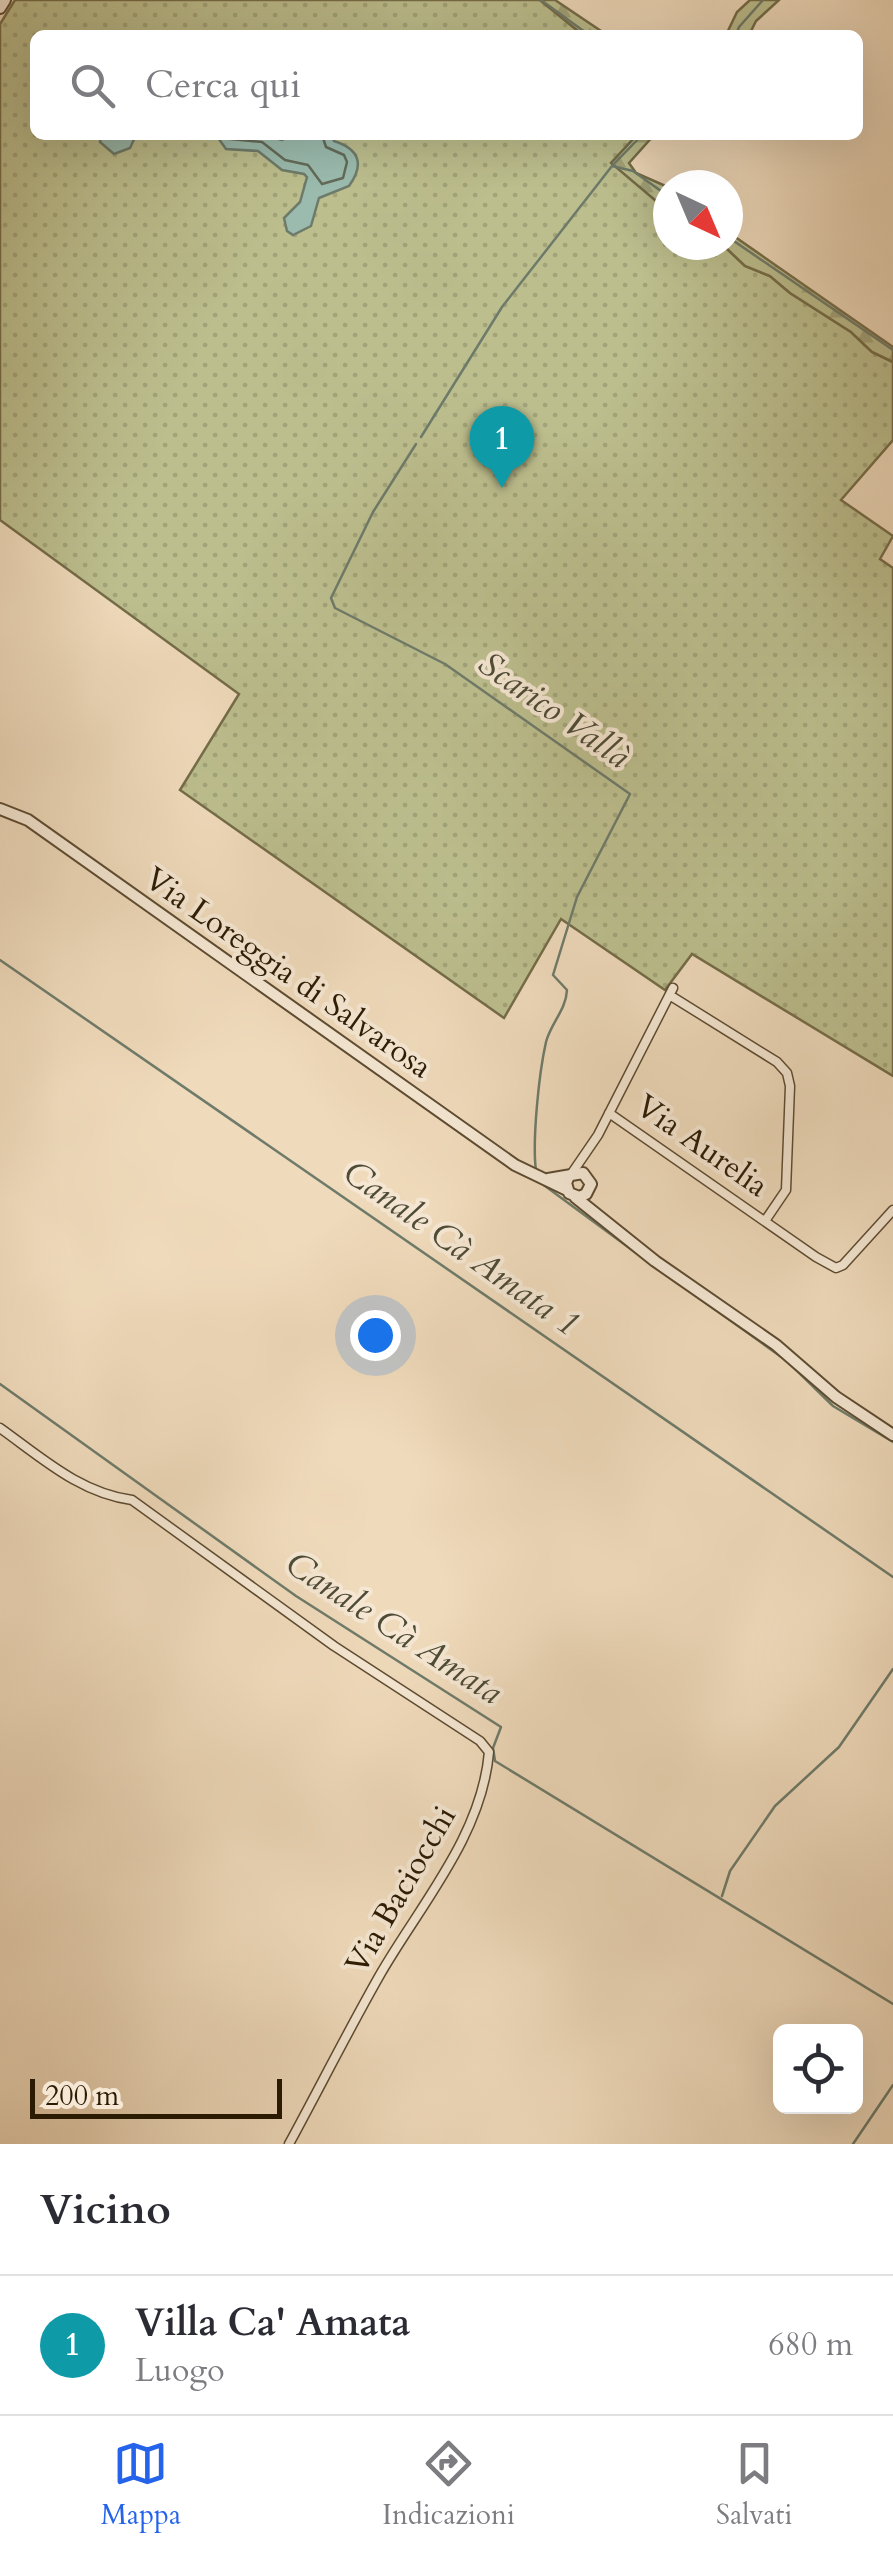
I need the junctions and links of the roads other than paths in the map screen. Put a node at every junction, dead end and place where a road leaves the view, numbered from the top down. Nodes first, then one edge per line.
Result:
1 (5, 0) edge
2 (0, 8) edge
3 (0, 808) edge
4 (610, 1113) junction
5 (591, 1148) junction
6 (571, 1175) junction
7 (541, 1177) junction
8 (590, 1183) junction
9 (571, 1194) junction
10 (893, 1210) edge
11 (604, 1218) junction
12 (765, 1221) junction
13 (0, 1428) edge
14 (893, 1435) edge
15 (289, 2144) edge

1 - 2 street
3 - 7 street, Via Loreggia di Salvarosa
4 - 5 street
4 - 12 street, Via Aurelia
4 - 12 street, Via Aurelia
5 - 6 street
5 - 8 street
6 - 7 street
6 - 8 street
6 - 9 street
7 - 9 street, Via Loreggia di Salvarosa
8 - 9 street
8 - 11 street, Via Loreggia di Salvarosa
9 - 11 street, Via Loreggia di Salvarosa
10 - 12 street, Via Aurelia
11 - 14 street, Via Loreggia di Salvarosa
13 - 15 street, Via Baciocchi

